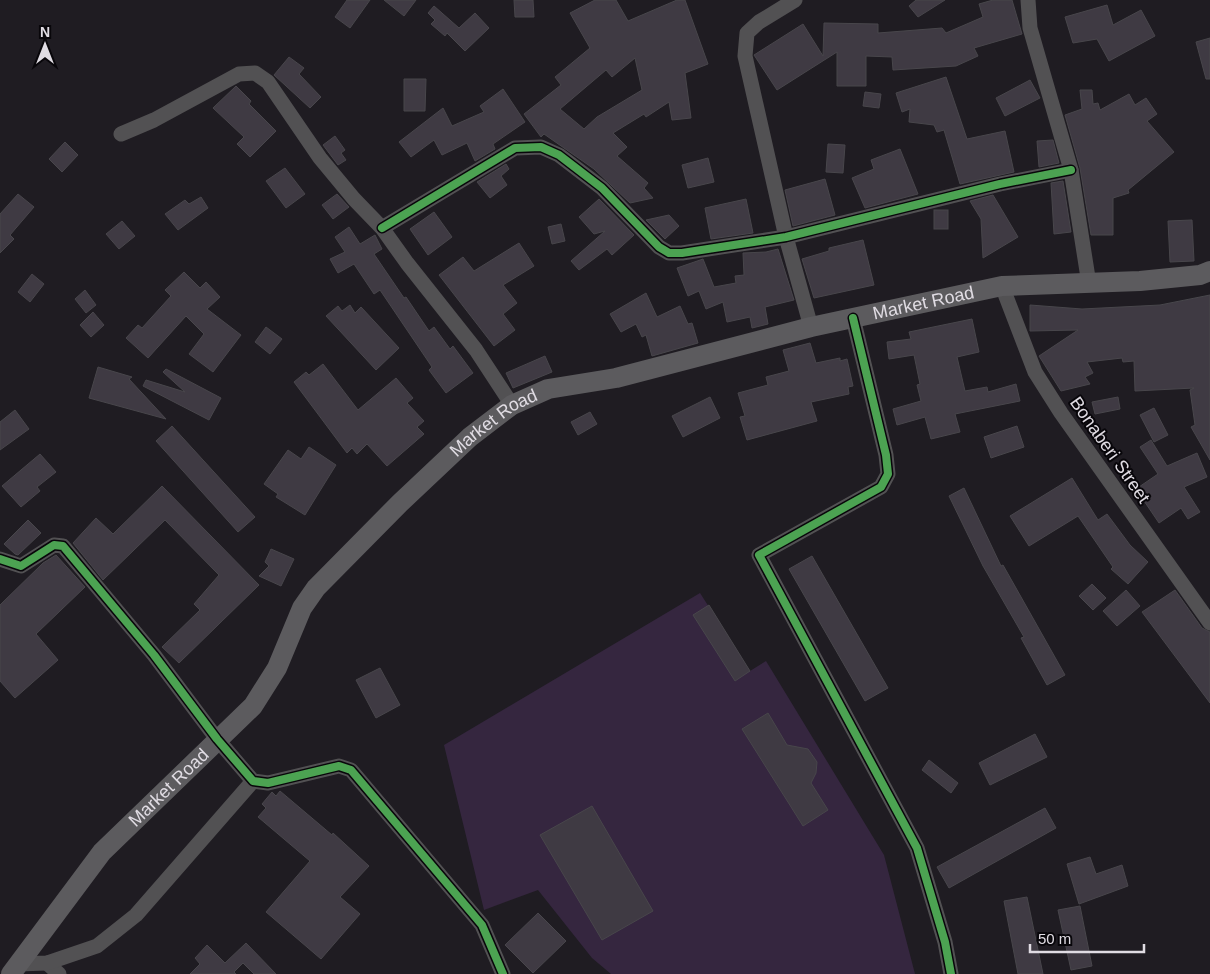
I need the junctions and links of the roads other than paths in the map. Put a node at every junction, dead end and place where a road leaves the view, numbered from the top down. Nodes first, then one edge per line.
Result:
1 (795, 0) edge
2 (1028, 0) edge
3 (121, 134) dead end
4 (1071, 170) junction
5 (382, 228) junction
6 (786, 238) junction
7 (1210, 271) edge
8 (1089, 284) junction
9 (1002, 286) junction
10 (853, 318) junction
11 (812, 327) junction
12 (512, 405) junction
13 (0, 559) edge
14 (1210, 623) edge
15 (217, 739) junction
16 (253, 781) junction
17 (47, 963) junction
18 (15, 969) edge
19 (59, 974) edge
20 (503, 974) edge
21 (951, 974) edge

1 - 6 street
2 - 4 street
3 - 5 street
4 - 6 street
4 - 8 street
5 - 6 street
5 - 12 street
6 - 11 street
7 - 8 main road, Market Road
8 - 9 main road, Market Road
9 - 10 main road, Market Road
9 - 14 street, Bonaberi Street
10 - 11 main road, Market Road
10 - 21 street
11 - 12 main road, Market Road
12 - 15 main road, Market Road
13 - 15 street
15 - 16 street
15 - 18 main road, Market Road
16 - 17 street
16 - 20 street
17 - 18 street
17 - 19 street

